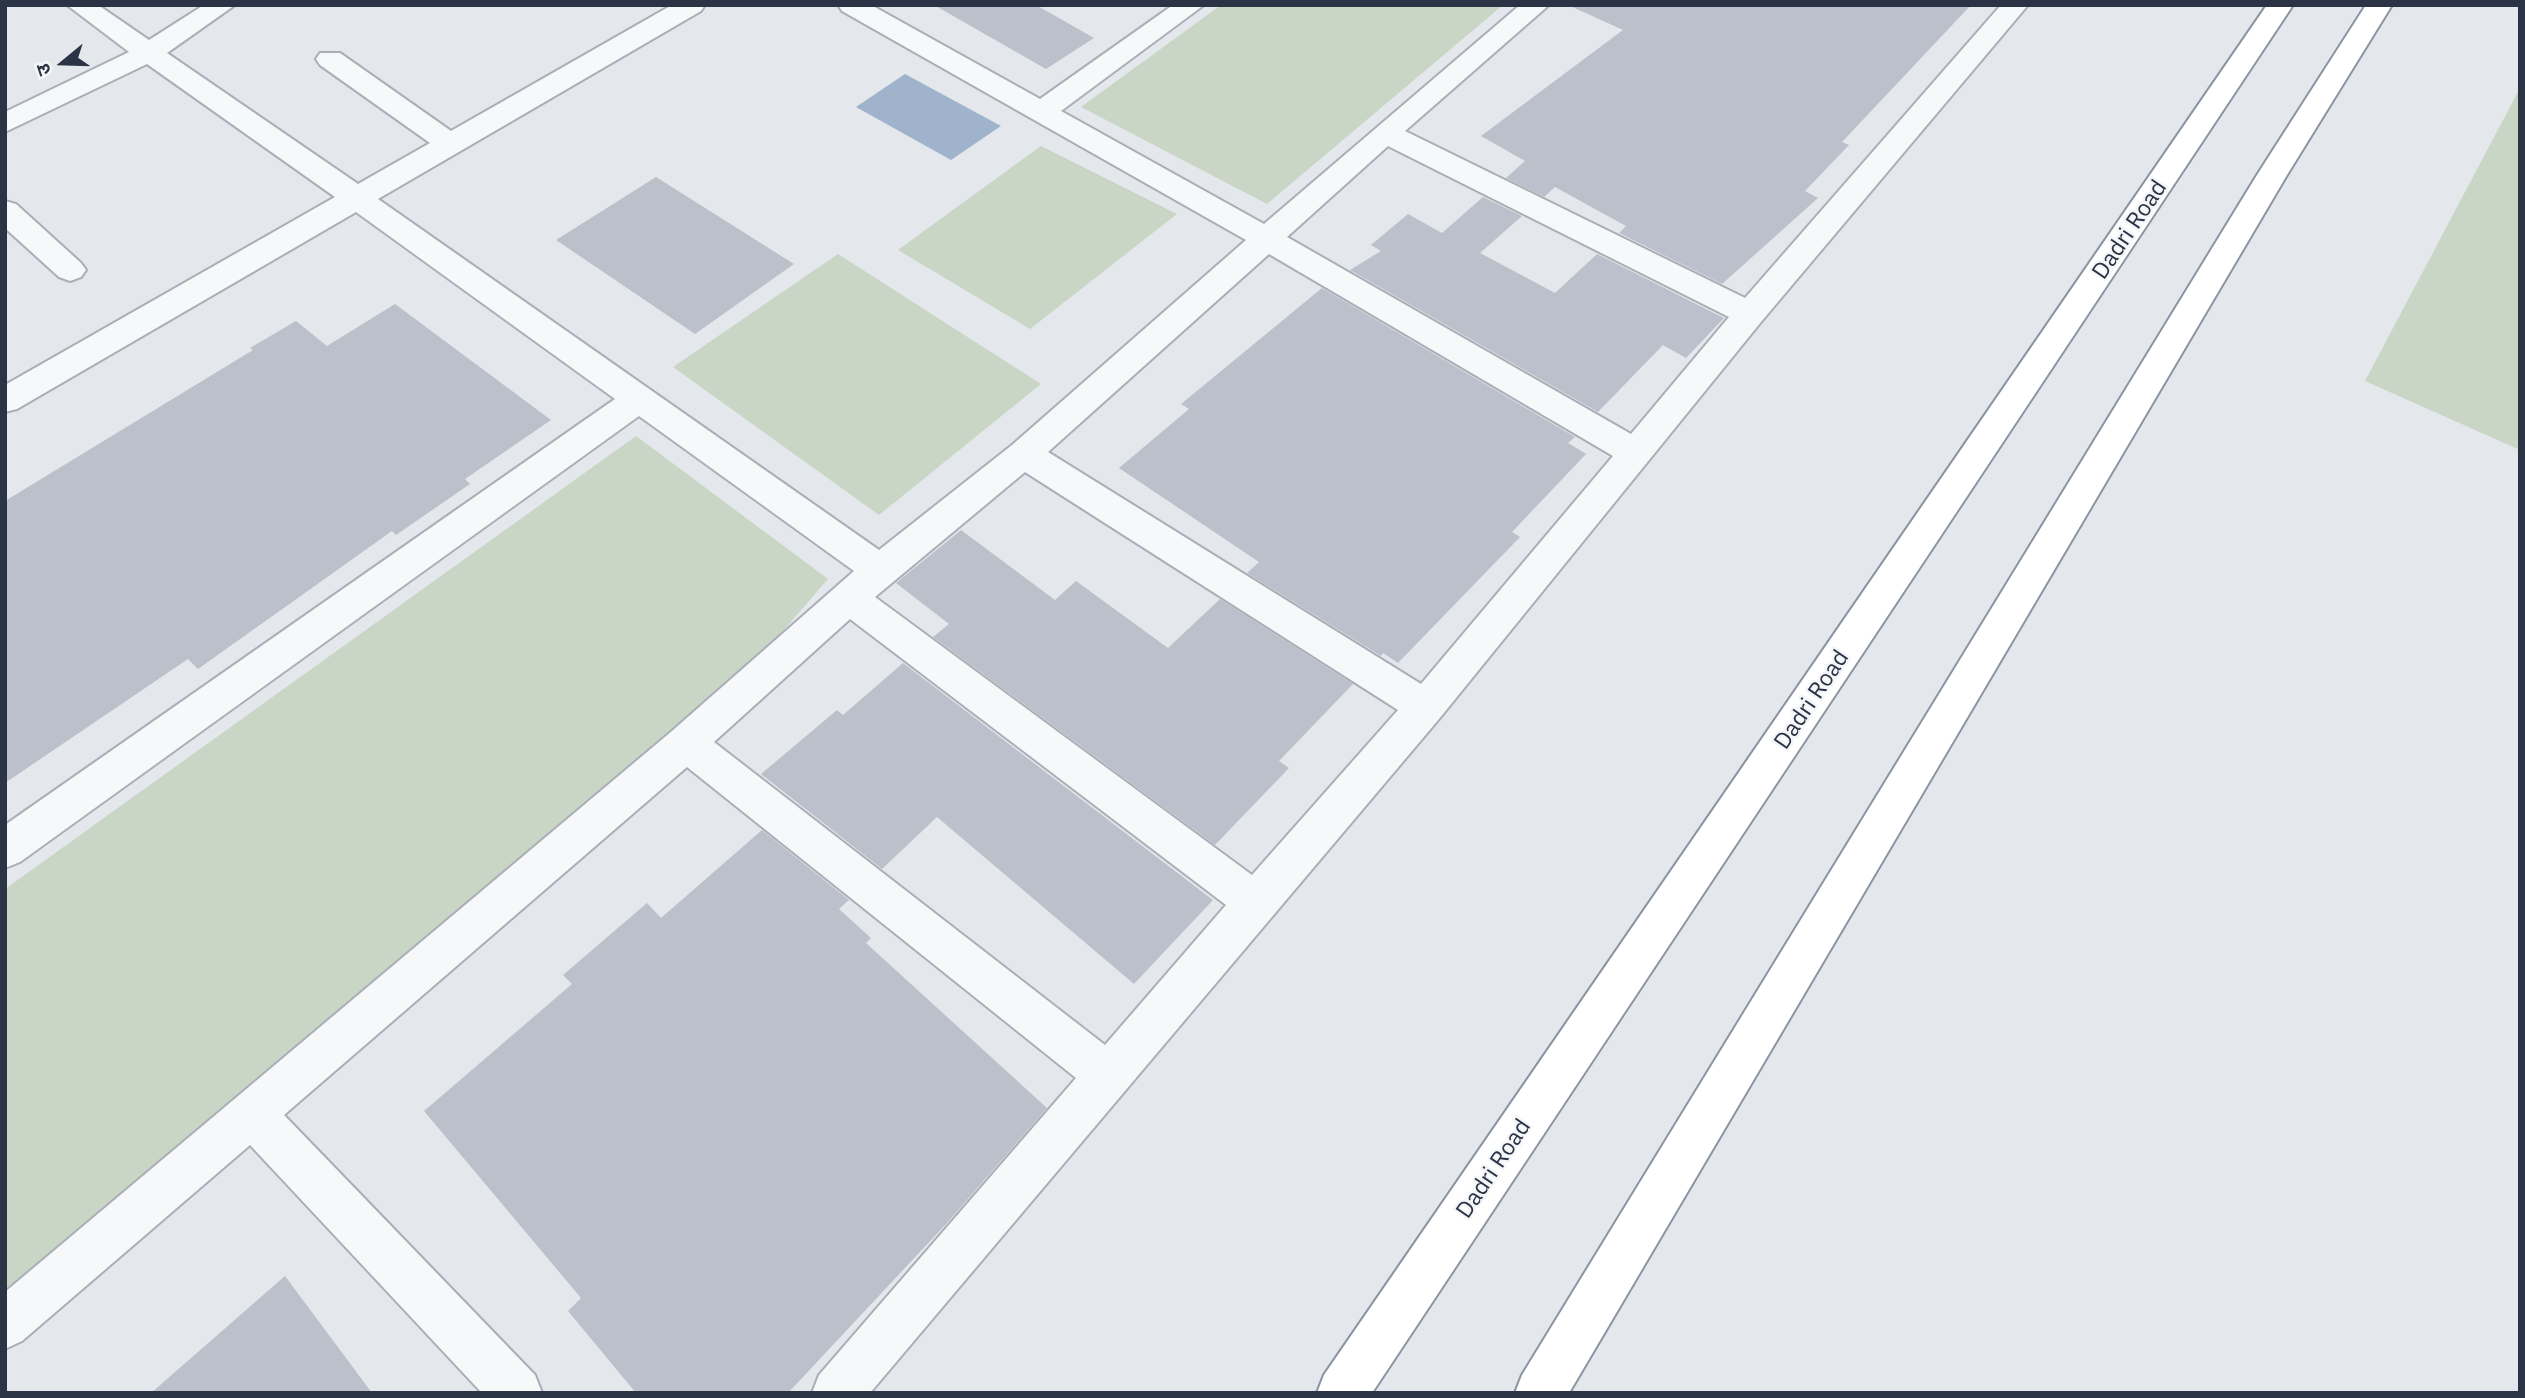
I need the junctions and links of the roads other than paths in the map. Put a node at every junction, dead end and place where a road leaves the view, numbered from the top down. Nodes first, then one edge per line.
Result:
1 (80, 5) edge
2 (222, 5) edge
3 (692, 5) edge
4 (851, 5) edge
5 (1191, 5) edge
6 (1536, 5) edge
7 (2015, 5) edge
8 (2280, 5) edge
9 (2379, 5) edge
10 (148, 52) junction
11 (330, 59) dead end
12 (1041, 112) junction
13 (5, 123) edge
14 (1385, 133) junction
15 (450, 144) junction
16 (357, 198) junction
17 (5, 211) edge
18 (1266, 239) junction
19 (69, 270) dead end
20 (1750, 313) junction
21 (639, 399) junction
22 (5, 400) edge
23 (1636, 453) junction
24 (1024, 454) junction
25 (880, 570) junction
26 (849, 598) junction
27 (1425, 708) junction
28 (686, 743) junction
29 (5, 849) edge
30 (1255, 902) junction
31 (1107, 1075) junction
32 (251, 1113) junction
33 (5, 1324) edge
34 (517, 1393) edge
35 (837, 1393) edge
36 (1342, 1393) edge
37 (1539, 1393) edge

1 - 10 street
2 - 10 street
3 - 15 street
4 - 12 street
5 - 12 street
6 - 14 street
7 - 20 street
8 - 36 highway, Dadri Road
9 - 37 highway
10 - 13 street
10 - 16 street
11 - 15 street
12 - 18 street
14 - 18 street
14 - 20 street
15 - 16 street
16 - 21 street
16 - 22 street
17 - 19 street
18 - 23 street
18 - 24 street
20 - 23 street
21 - 25 street
21 - 29 street
23 - 27 street
24 - 25 street
24 - 27 street
25 - 26 street
26 - 28 street
26 - 30 street
27 - 30 street
28 - 31 street
28 - 32 street
30 - 31 street
31 - 35 street
32 - 33 street
32 - 34 street

